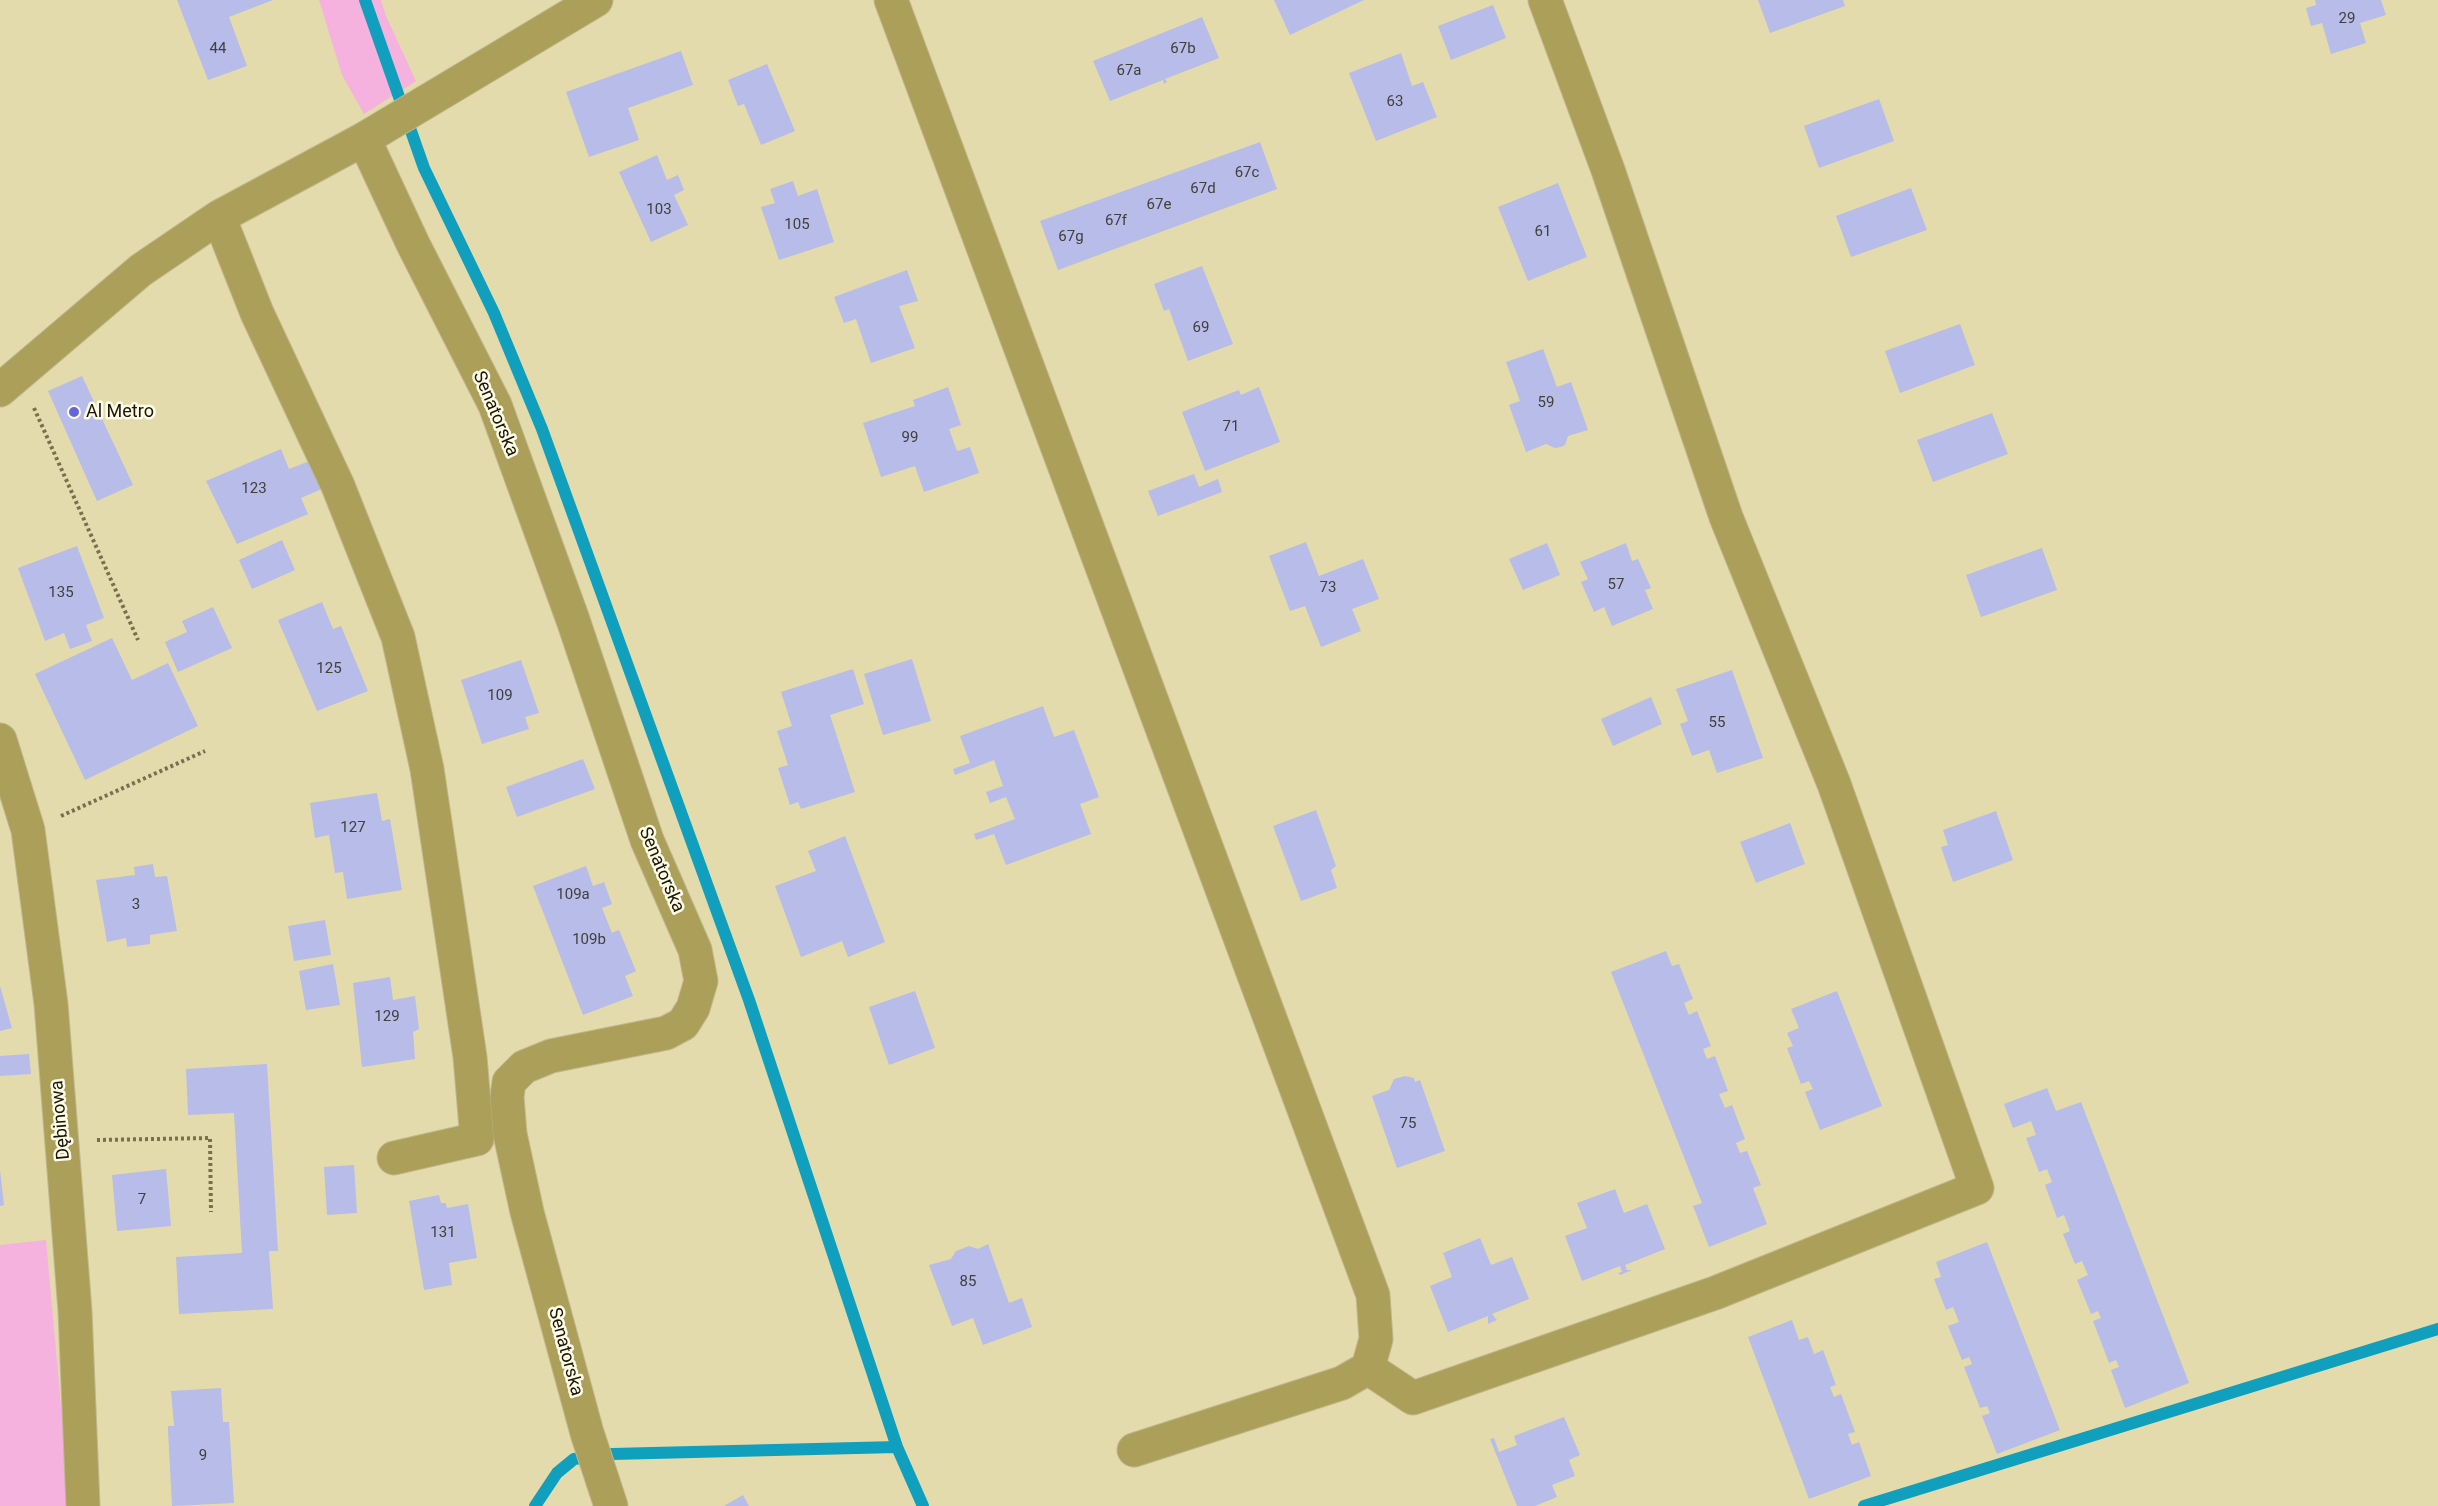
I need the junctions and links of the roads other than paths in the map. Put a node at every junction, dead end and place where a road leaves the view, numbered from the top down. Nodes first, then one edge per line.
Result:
1 (596, 0) edge
2 (891, 0) edge
3 (1545, 0) edge
4 (364, 139) junction
5 (219, 217) junction
6 (9, 381) edge
7 (0, 740) edge
8 (394, 1158) dead end
9 (1368, 1368) junction
10 (1134, 1450) dead end
11 (607, 1493) edge
12 (83, 1506) edge

1 - 4 street
2 - 9 street
3 - 9 street
4 - 5 street
4 - 11 street, Senatorska
5 - 6 street
5 - 8 street
7 - 12 street, Dębinowa
9 - 10 street

